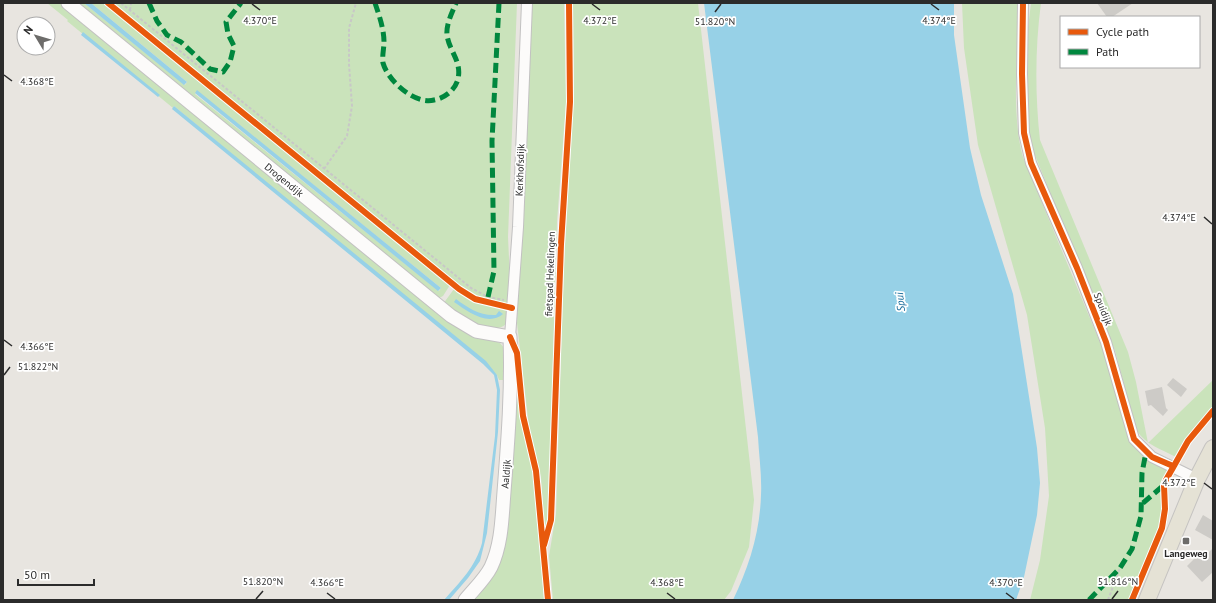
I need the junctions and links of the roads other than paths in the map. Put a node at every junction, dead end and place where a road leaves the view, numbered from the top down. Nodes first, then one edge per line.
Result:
1 (68, 3) edge
2 (527, 3) edge
3 (1023, 3) edge
4 (510, 337) junction
5 (1213, 448) edge
6 (1198, 478) junction
7 (465, 600) edge
8 (1147, 600) edge

1 - 4 street, Drogendijk
2 - 4 street, Kerkhofsdijk
3 - 6 street, Spuidijk
4 - 7 street, Aaldijk
5 - 6 main road
6 - 8 main road

